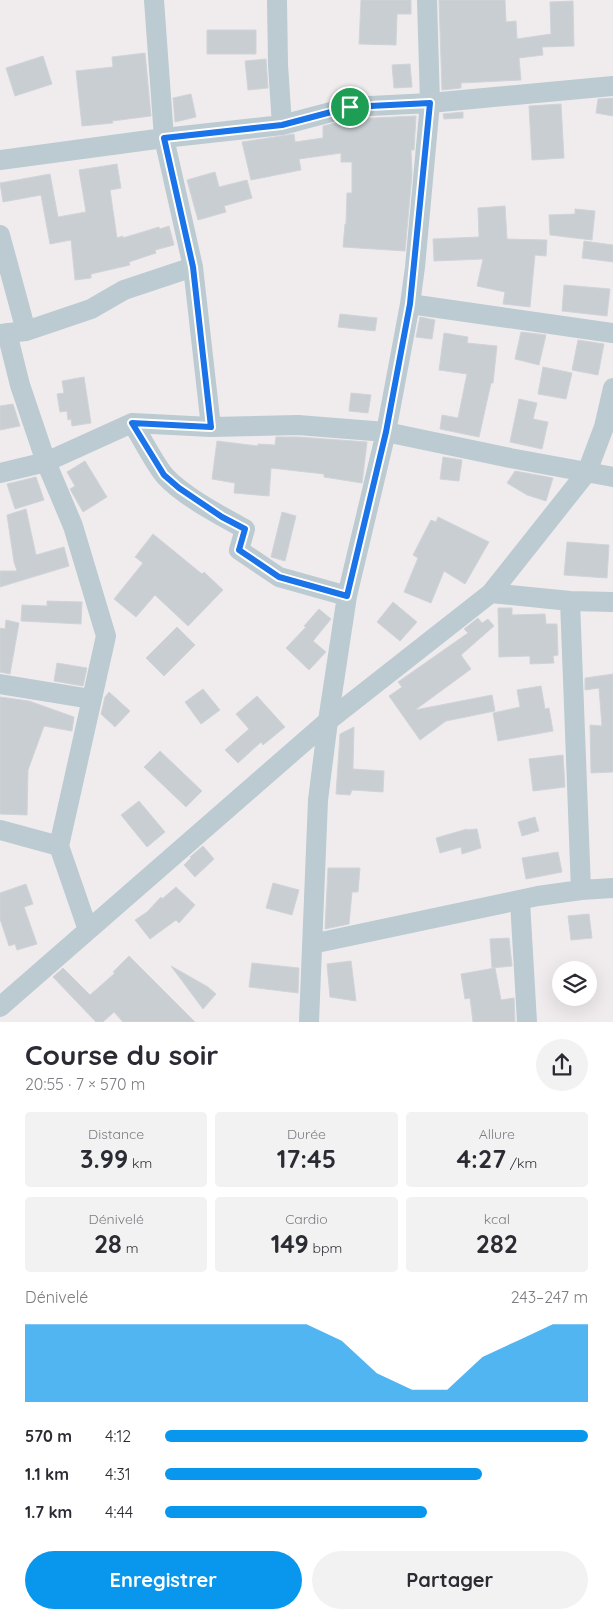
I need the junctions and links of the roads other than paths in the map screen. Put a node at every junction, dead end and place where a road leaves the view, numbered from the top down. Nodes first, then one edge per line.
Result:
1 (154, 0) edge
2 (277, 0) edge
3 (427, 0) edge
4 (613, 86) edge
5 (430, 103) junction
6 (282, 125) junction
7 (164, 138) junction
8 (0, 160) edge
9 (0, 235) edge
10 (193, 267) junction
11 (410, 304) junction
12 (613, 332) edge
13 (11, 333) edge
14 (613, 388) edge
15 (132, 423) junction
16 (211, 427) junction
17 (386, 432) junction
18 (46, 462) junction
19 (587, 472) junction
20 (0, 473) edge
21 (613, 477) edge
22 (491, 593) junction
23 (347, 596) junction
24 (570, 601) junction
25 (613, 602) edge
26 (0, 684) edge
27 (91, 699) junction
28 (328, 721) junction
29 (0, 830) edge
30 (59, 846) junction
31 (613, 888) edge
32 (581, 890) junction
33 (520, 900) junction
34 (88, 930) junction
35 (312, 944) junction
36 (0, 1007) edge
37 (309, 1022) edge
38 (527, 1022) edge

1 - 7 street
2 - 6 street
3 - 5 street
4 - 5 street
5 - 6 street
5 - 11 street
6 - 7 street
7 - 8 street
7 - 10 street
9 - 13 street
10 - 13 street
10 - 16 street
11 - 12 street
11 - 17 street
13 - 18 street
14 - 19 street
15 - 16 street
15 - 18 street
15 - 23 street
16 - 17 street
17 - 19 street
17 - 23 street
18 - 20 street
18 - 27 street
19 - 21 street
19 - 22 street
22 - 24 street
22 - 28 street
23 - 28 street
24 - 25 street
24 - 32 street
26 - 27 street
27 - 30 street
28 - 34 street
28 - 35 street
29 - 30 street
30 - 34 street
31 - 32 street
32 - 33 street
33 - 35 street
33 - 38 street
34 - 36 street
35 - 37 street

